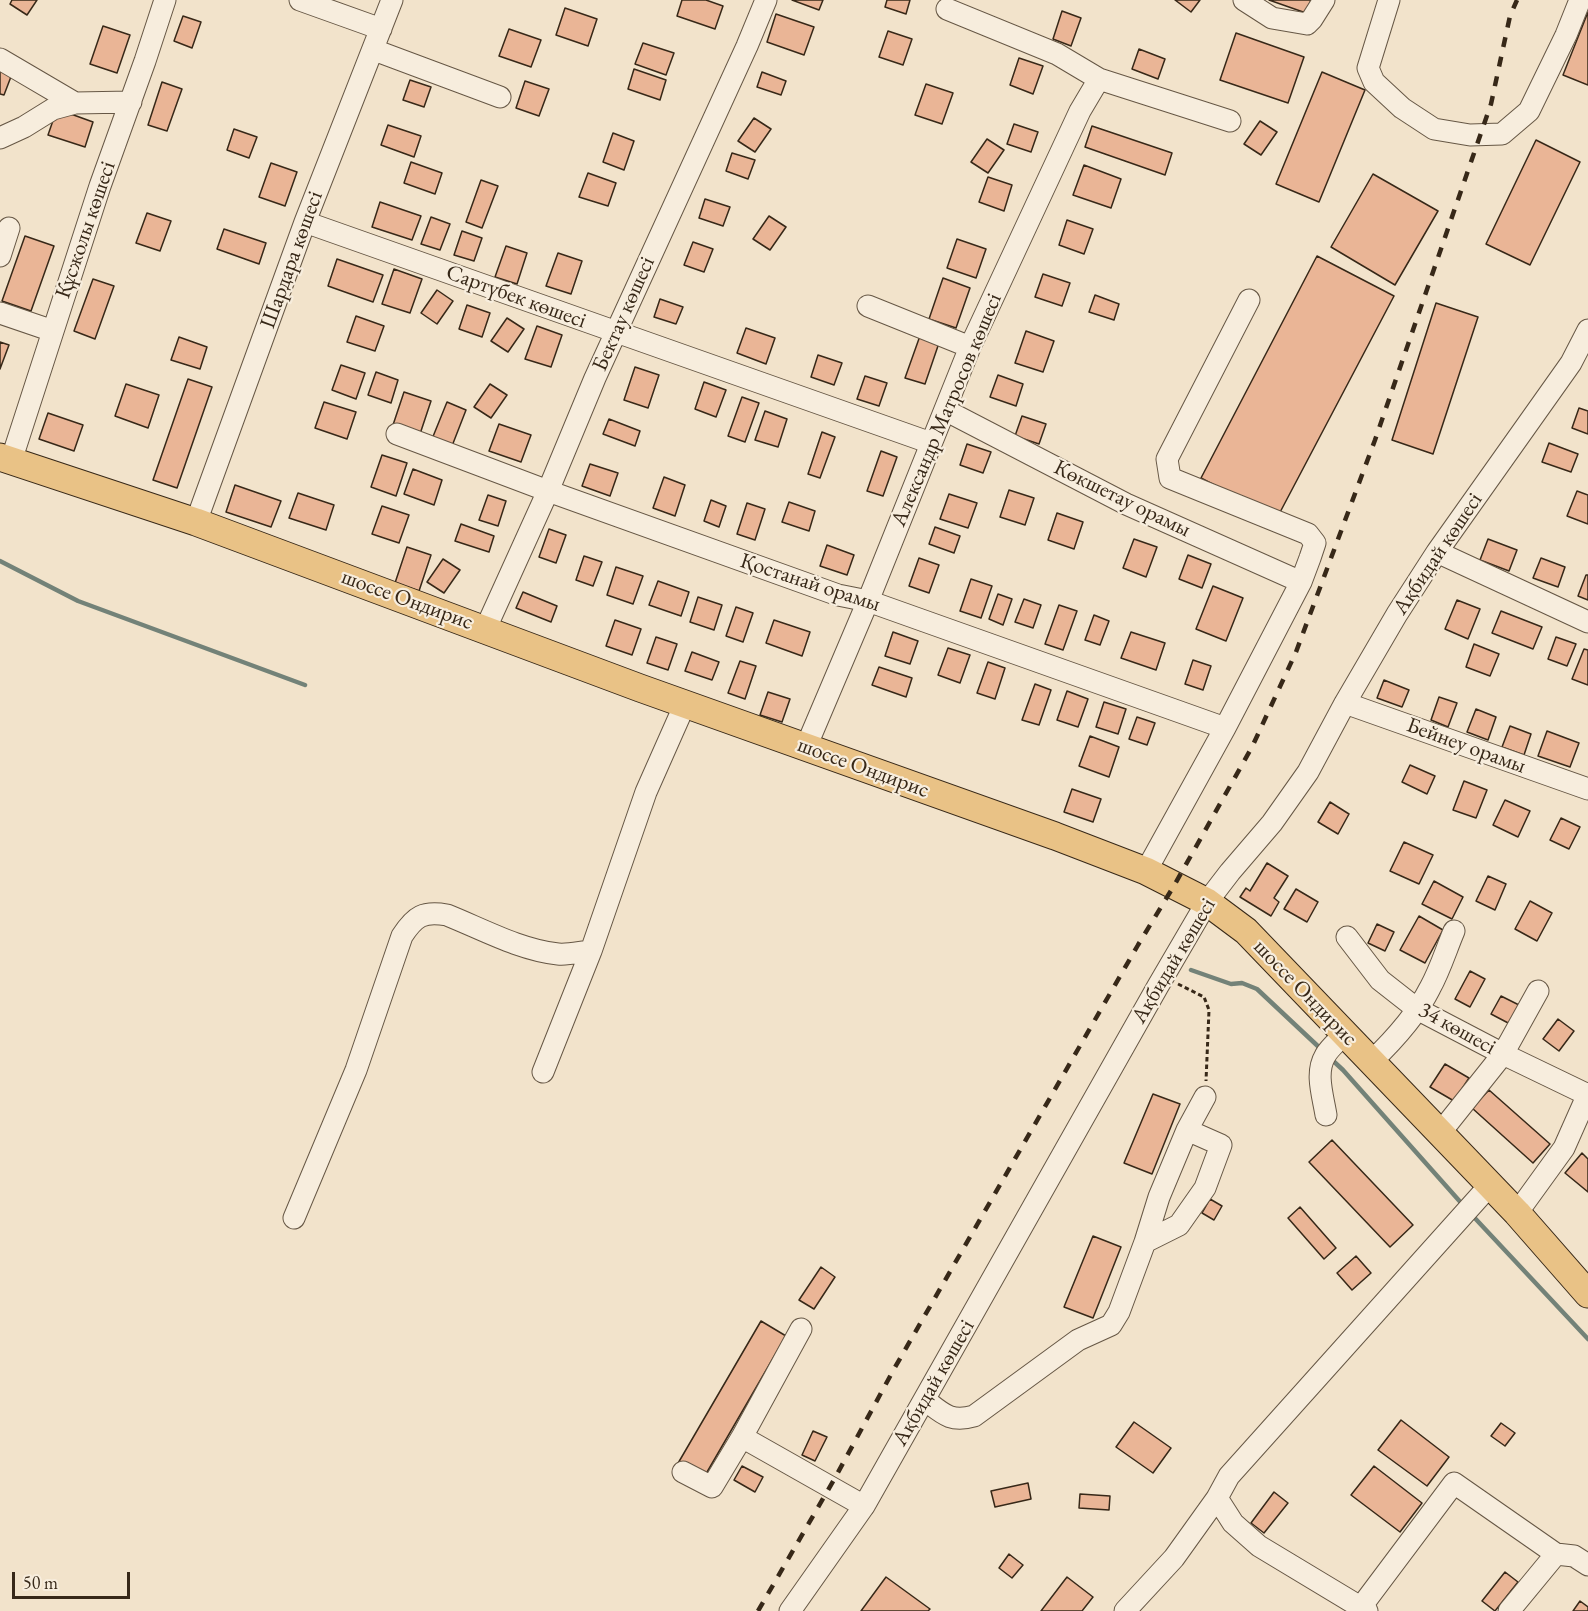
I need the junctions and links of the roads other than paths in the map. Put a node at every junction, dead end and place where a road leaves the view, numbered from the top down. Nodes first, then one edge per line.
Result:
1 (165, 0) edge
2 (300, 0) edge
3 (392, 0) edge
4 (766, 0) edge
5 (1244, 0) edge
6 (1324, 0) edge
7 (1389, 0) edge
8 (1580, 0) edge
9 (947, 9) dead end
10 (381, 30) junction
11 (374, 50) junction
12 (0, 59) edge
13 (1100, 79) junction
14 (500, 97) dead end
15 (131, 102) junction
16 (75, 103) junction
17 (1230, 121) dead end
18 (0, 138) edge
19 (305, 222) junction
20 (9, 228) dead end
21 (0, 256) edge
22 (1248, 300) dead end
23 (868, 306) dead end
24 (0, 313) edge
25 (1588, 330) edge
26 (52, 331) junction
27 (616, 333) junction
28 (970, 347) junction
29 (1580, 362) edge
30 (945, 410) junction
31 (397, 434) dead end
32 (931, 443) junction
33 (6, 460) edge
34 (548, 491) junction
35 (196, 522) junction
36 (1437, 552) junction
37 (1301, 582) junction
38 (868, 601) junction
39 (1588, 622) edge
40 (485, 630) junction
41 (1345, 703) junction
42 (685, 704) junction
43 (1225, 728) junction
44 (806, 747) junction
45 (1588, 789) edge
46 (1146, 871) junction
47 (1207, 902) junction
48 (1454, 931) dead end
49 (1347, 937) dead end
50 (591, 951) junction
51 (1538, 991) dead end
52 (1418, 1009) junction
53 (1345, 1034) junction
54 (1503, 1054) junction
55 (1371, 1062) junction
56 (543, 1072) dead end
57 (1588, 1094) edge
58 (1205, 1097) road end
59 (1326, 1114) dead end
60 (1187, 1131) junction
61 (1440, 1133) junction
62 (1490, 1185) junction
63 (1516, 1213) junction
64 (294, 1218) dead end
65 (1145, 1242) junction
66 (1588, 1294) edge
67 (801, 1329) dead end
68 (925, 1400) junction
69 (742, 1437) junction
70 (683, 1472) dead end
71 (1217, 1498) junction
72 (864, 1506) junction
73 (1556, 1554) junction
74 (1588, 1565) edge
75 (1364, 1609) edge
76 (790, 1611) edge
77 (1125, 1611) edge
78 (1509, 1611) edge

1 - 15 street, Құсжолы көшесі
2 - 10 street
3 - 10 street, Шардара көшесі
4 - 27 street, Бектау көшесі
5 - 6 street
7 - 8 street
9 - 13 street
10 - 11 street, Шардара көшесі
11 - 14 street
11 - 19 street, Шардара көшесі
12 - 16 street
13 - 17 street
13 - 28 street, Александр Матросов көшесі
15 - 16 street
15 - 26 street, Құсжолы көшесі
16 - 18 street
19 - 27 street, Сартүбек көшесі
19 - 35 street, Шардара көшесі
20 - 21 street
22 - 37 street
23 - 28 street
24 - 26 street
25 - 29 street, Ақбидай көшесі
26 - 33 street, Құсжолы көшесі
27 - 32 street, Сартүбек көшесі
27 - 34 street, Бектау көшесі
28 - 30 street, Александр Матросов көшесі
29 - 36 street, Ақбидай көшесі
30 - 32 street, Александр Матросов көшесі
30 - 37 street, Көкшетау орамы
31 - 34 street, Қостанай орамы
32 - 38 street, Александр Матросов көшесі
33 - 35 main road, шоссе Ондирис
34 - 38 street, Қостанай орамы
34 - 40 street, Бектау көшесі
35 - 40 main road, шоссе Ондирис
36 - 39 street
36 - 41 street, Ақбидай көшесі
37 - 43 street
38 - 43 street, Қостанай орамы
38 - 44 street, Александр Матросов көшесі
40 - 42 main road, шоссе Ондирис
41 - 45 street, Бейнеу орамы
41 - 47 street, Ақбидай көшесі
42 - 44 main road, шоссе Ондирис
42 - 50 street
43 - 46 street
44 - 46 main road, шоссе Ондирис
46 - 47 main road, шоссе Ондирис
47 - 53 main road, шоссе Ондирис
47 - 68 street, Ақбидай көшесі
48 - 52 street
49 - 52 street, 34 көшесі
50 - 56 street
50 - 64 street
51 - 54 street
52 - 54 street, 34 көшесі
52 - 55 street
53 - 55 main road, шоссе Ондирис
53 - 59 street
54 - 57 street, 34 көшесі
54 - 61 street
55 - 61 main road, шоссе Ондирис
57 - 63 street
58 - 60 street
60 - 65 street
60 - 65 street
61 - 62 main road, шоссе Ондирис
62 - 63 main road, шоссе Ондирис
62 - 71 street
63 - 66 main road, шоссе Ондирис
65 - 68 street
67 - 69 street
68 - 72 street, Ақбидай көшесі
69 - 70 street
69 - 72 street
71 - 75 street
71 - 77 street
72 - 76 street, Ақбидай көшесі
73 - 74 street
73 - 75 street
73 - 78 street

